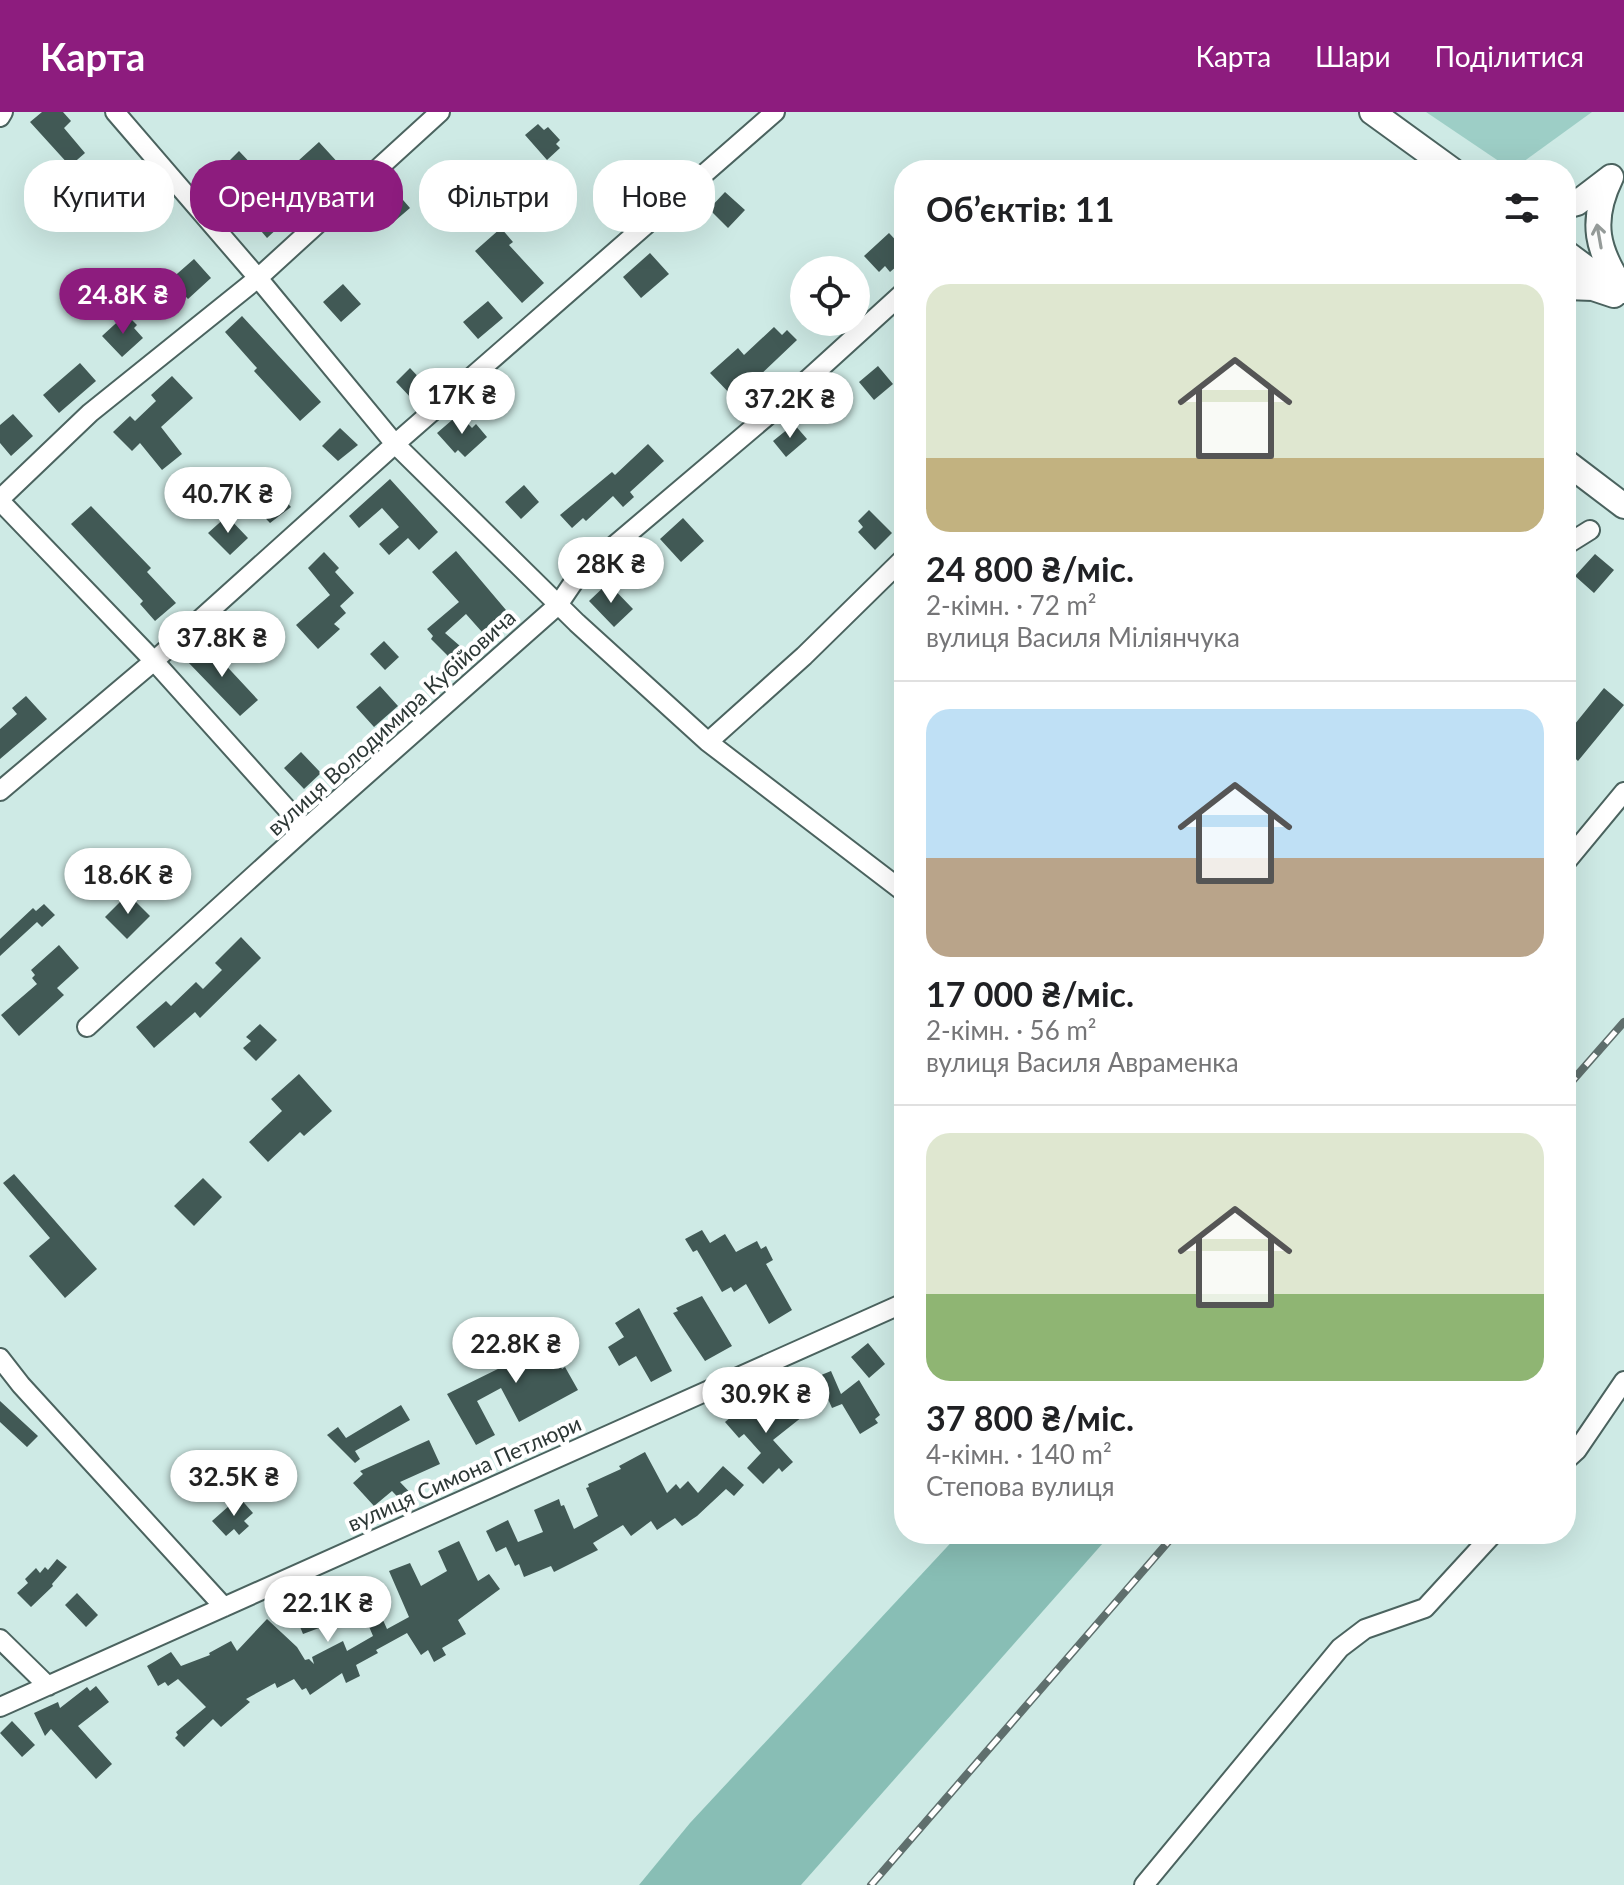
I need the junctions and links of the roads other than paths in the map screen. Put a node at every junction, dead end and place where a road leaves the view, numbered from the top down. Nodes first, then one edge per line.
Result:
1 (115, 112) edge
2 (440, 112) edge
3 (775, 112) edge
4 (1372, 112) edge
5 (1438, 160) edge
6 (1618, 172) edge
7 (1576, 203) edge
8 (1576, 260) edge
9 (258, 278) junction
10 (1576, 287) edge
11 (1624, 295) edge
12 (894, 301) edge
13 (395, 444) junction
14 (1576, 470) edge
15 (0, 500) edge
16 (1624, 506) edge
17 (1590, 530) dead end
18 (1576, 539) edge
19 (894, 568) edge
20 (558, 605) junction
21 (154, 661) junction
22 (708, 742) junction
23 (0, 791) edge
24 (1624, 792) edge
25 (305, 829) junction
26 (1576, 847) edge
27 (894, 884) edge
28 (87, 1027) dead end
29 (894, 1307) edge
30 (0, 1358) edge
31 (1624, 1381) edge
32 (1576, 1451) edge
33 (1484, 1544) edge
34 (224, 1607) junction
35 (0, 1639) edge
36 (48, 1686) junction
37 (0, 1707) edge
38 (1144, 1885) edge

1 - 9 street
2 - 9 street
3 - 13 street
4 - 5 main road
6 - 7 main road
11 -> 6 main road
8 - 11 main road
9 - 13 street
9 - 15 street
10 - 11 main road
12 - 20 street, вулиця Володимира Кубійовича
13 - 20 street
13 - 21 street
14 - 16 main road
15 - 21 street
17 - 18 street
19 - 22 street
20 - 22 street
20 - 25 street, вулиця Володимира Кубійовича
21 - 23 street
21 - 25 street
22 - 27 street
24 - 26 street
25 - 28 street, вулиця Володимира Кубійовича
29 - 34 street, вулиця Симона Петлюри
30 - 34 street
31 - 32 street
33 - 38 street
34 - 36 street, вулиця Симона Петлюри
35 - 36 street
36 - 37 street, вулиця Симона Петлюри

